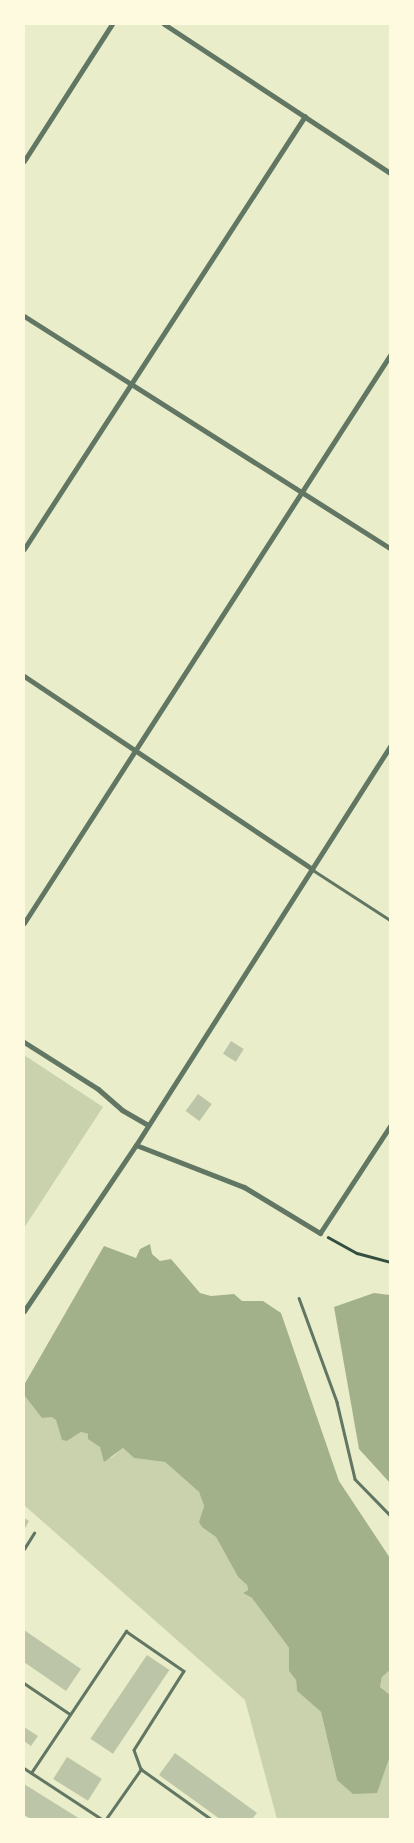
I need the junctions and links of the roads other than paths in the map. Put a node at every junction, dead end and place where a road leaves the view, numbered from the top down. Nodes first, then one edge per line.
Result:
1 (112, 24) edge
2 (164, 24) edge
3 (305, 116) junction
4 (24, 161) edge
5 (390, 174) edge
6 (24, 316) edge
7 (390, 355) edge
8 (131, 383) junction
9 (300, 493) junction
10 (390, 548) edge
11 (24, 549) edge
12 (24, 676) edge
13 (390, 746) edge
14 (135, 749) junction
15 (312, 869) junction
16 (390, 920) edge
17 (24, 923) edge
18 (24, 1042) edge
19 (148, 1124) junction
20 (390, 1126) edge
21 (136, 1145) junction
22 (299, 1298) dead end
23 (24, 1311) edge
24 (390, 1515) edge
25 (34, 1533) dead end
26 (24, 1549) edge
27 (24, 1683) edge
28 (70, 1714) junction
29 (24, 1768) edge
30 (141, 1769) junction
31 (31, 1773) junction
32 (102, 1819) edge
33 (106, 1819) edge
34 (212, 1819) edge

1 - 4 street
2 - 3 street
3 - 5 street
3 - 8 street
6 - 8 street
7 - 9 street
8 - 9 street
8 - 11 street
9 - 10 street
9 - 14 street
12 - 14 street
13 - 15 street
14 - 15 street
14 - 17 street
15 - 16 lane
15 - 19 street
18 - 19 street
19 - 21 street
20 - 21 street
21 - 23 street
22 - 24 lane
25 - 26 lane
27 - 28 lane
28 - 30 lane
28 - 31 lane
29 - 31 lane
30 - 33 lane
30 - 34 lane
31 - 32 lane

